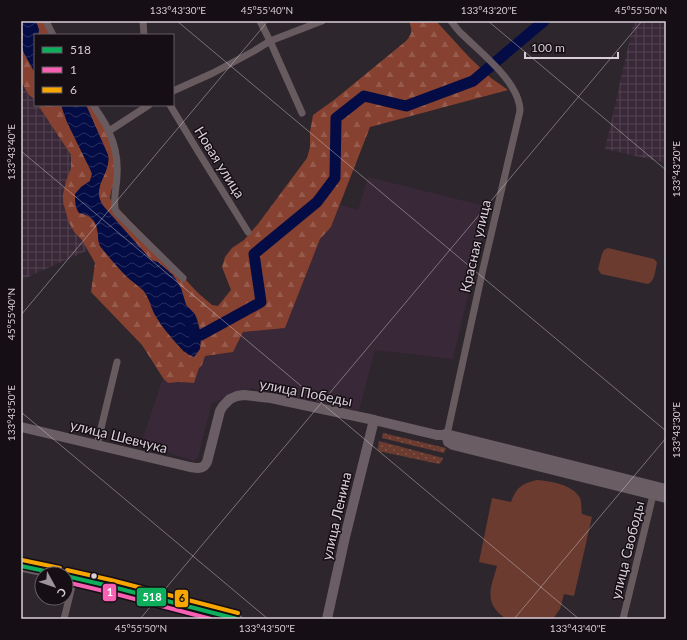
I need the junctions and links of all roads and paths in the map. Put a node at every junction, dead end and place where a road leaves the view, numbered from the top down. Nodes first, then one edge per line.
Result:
1 (46, 21) edge
2 (143, 21) edge
3 (260, 21) edge
4 (322, 21) edge
5 (451, 21) edge
6 (52, 34) edge
7 (144, 34) edge
8 (270, 41) junction
9 (174, 91) edge
10 (94, 106) edge
11 (147, 106) edge
12 (171, 106) edge
13 (302, 113) dead end
14 (109, 131) junction
15 (248, 232) dead end
16 (184, 278) dead end
17 (117, 362) dead end
18 (374, 420) junction
19 (21, 427) edge
20 (446, 434) junction
21 (97, 445) junction
22 (207, 462) joint
23 (666, 489) edge
24 (654, 491) junction
25 (666, 498) edge
26 (21, 566) edge
27 (34, 569) edge
28 (74, 580) edge
29 (66, 606) edge
30 (64, 619) edge
31 (237, 619) edge
32 (327, 619) edge
33 (623, 619) edge

1 - 6 street
2 - 7 street
3 - 8 street
4 - 8 street
5 - 20 street, Красная улица
8 - 9 street
8 - 13 street
10 - 14 street
11 - 14 street
12 - 15 street, Новая улица
14 - 16 street
17 - 21 street
18 - 20 street, улица Победы
18 - 22 street, улица Победы
18 - 32 street, улица Ленина
19 - 21 street, улица Шевчука
20 - 24 street, улица Победы
21 - 22 street, улица Шевчука
23 - 24 street
24 - 25 street
24 - 33 street, улица Свободы
26 - 27 main road
28 - 31 main road
29 - 30 street

